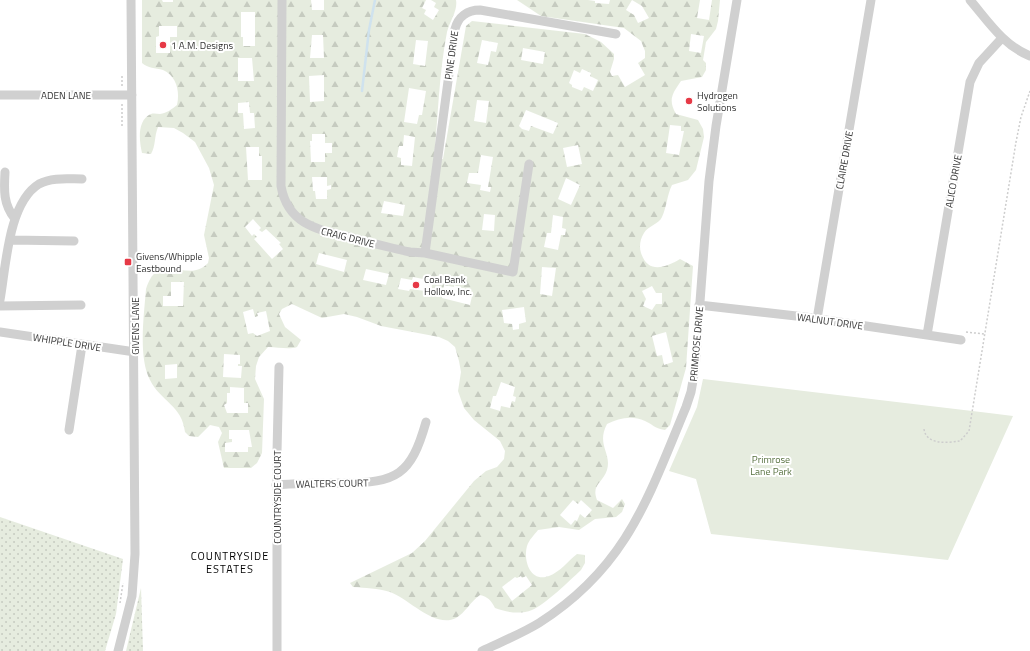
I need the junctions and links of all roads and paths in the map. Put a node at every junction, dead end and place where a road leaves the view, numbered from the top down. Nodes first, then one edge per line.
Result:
1 (131, 0) edge
2 (282, 0) edge
3 (737, 0) edge
4 (871, 0) edge
5 (970, 0) edge
6 (616, 34) dead end
7 (1002, 38) junction
8 (1030, 56) edge
9 (1030, 91) edge
10 (0, 95) edge
11 (132, 95) junction
12 (529, 164) dead end
13 (5, 172) dead end
14 (82, 180) dead end
15 (15, 218) junction
16 (11, 240) junction
17 (74, 241) dead end
18 (425, 253) junction
19 (0, 300) edge
20 (82, 305) dead end
21 (699, 305) junction
22 (0, 306) edge
23 (817, 319) junction
24 (0, 332) edge
25 (927, 335) junction
26 (961, 340) dead end
27 (82, 345) junction
28 (135, 352) junction
29 (279, 367) dead end
30 (426, 422) dead end
31 (924, 429) dead end
32 (69, 430) dead end
33 (276, 485) junction
34 (124, 581) dead end
35 (119, 608) dead end
36 (118, 651) edge
37 (277, 651) edge
38 (482, 651) edge

1 - 11 street, GIVENS LANE
2 - 18 street, CRAIG DRIVE
3 - 21 street, PRIMROSE DRIVE
4 - 23 street, CLAIRE DRIVE
5 - 7 street
6 - 18 street, PINE DRIVE
7 - 8 street
7 - 25 street, ALICO DRIVE
9 - 31 path
10 - 11 street, ADEN LANE
11 - 28 street, GIVENS LANE
12 - 18 street, CRAIG DRIVE
13 - 15 street
14 - 15 street
15 - 16 street
16 - 17 street
16 - 19 street
20 - 22 street
21 - 23 street, WALNUT DRIVE
21 - 38 street, PRIMROSE DRIVE
23 - 25 street, WALNUT DRIVE
24 - 27 street, WHIPPLE DRIVE
25 - 26 street, WALNUT DRIVE
27 - 28 street, WHIPPLE DRIVE
27 - 32 street
28 - 36 street, GIVENS LANE
29 - 33 street, COUNTRYSIDE COURT
30 - 33 street, WALTERS COURT
33 - 37 street, COUNTRYSIDE COURT
34 - 35 path

